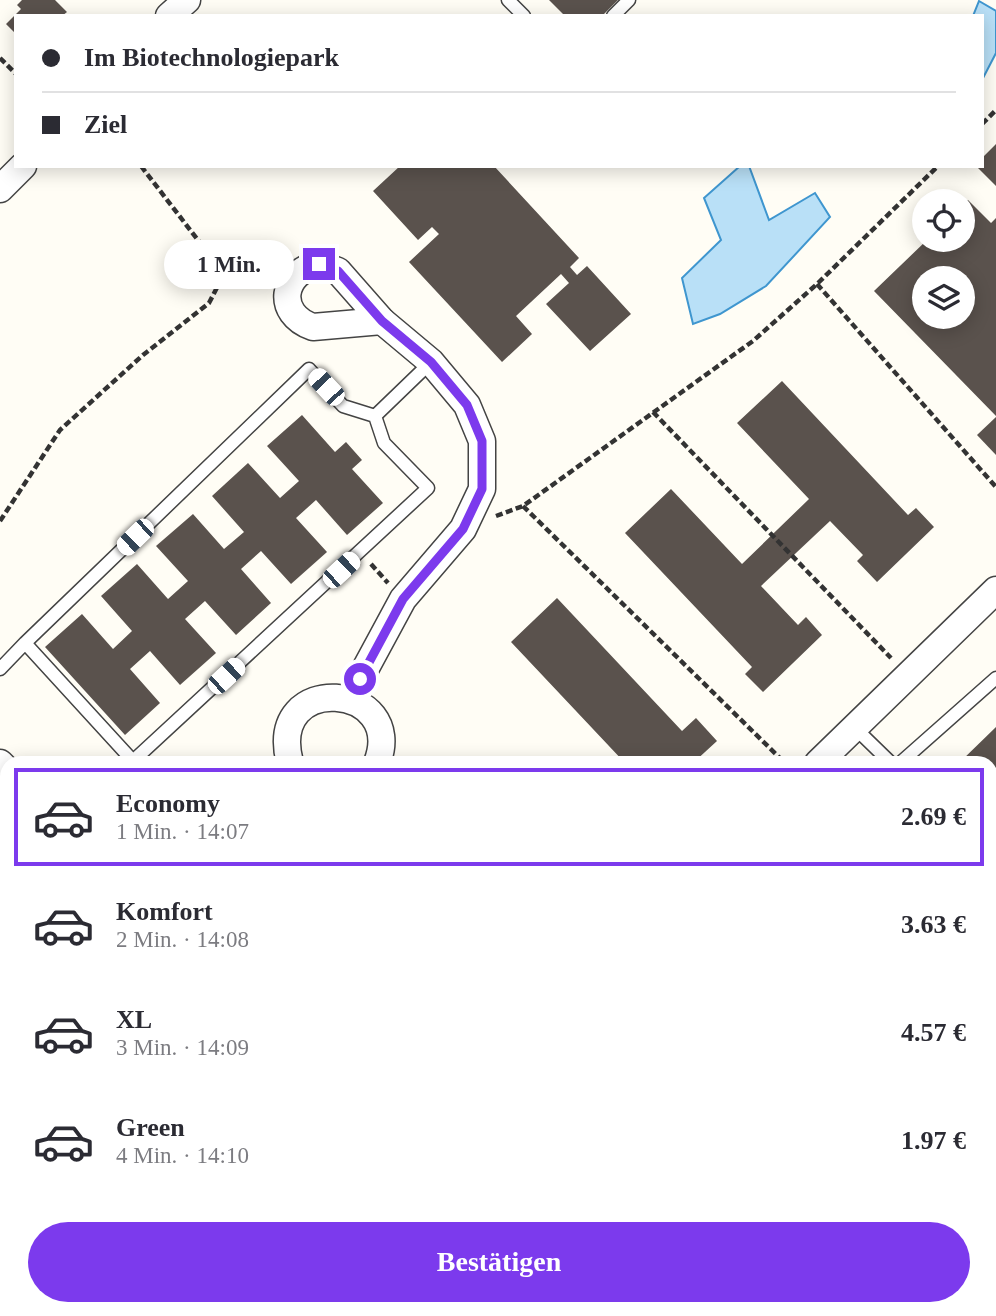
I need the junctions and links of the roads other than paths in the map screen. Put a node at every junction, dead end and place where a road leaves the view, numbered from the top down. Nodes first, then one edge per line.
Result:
1 (187, 0) edge
2 (508, 0) edge
3 (629, 0) edge
4 (171, 14) edge
5 (522, 14) edge
6 (615, 14) edge
7 (21, 168) edge
8 (0, 189) edge
9 (382, 321) junction
10 (431, 362) junction
11 (375, 416) junction
12 (996, 590) edge
13 (25, 643) junction
14 (0, 668) edge
15 (996, 678) edge
16 (349, 699) junction
17 (855, 728) junction
18 (128, 756) edge
19 (138, 756) edge
20 (288, 756) edge
21 (379, 756) edge
22 (825, 756) edge
23 (884, 756) edge
24 (908, 756) edge

1 - 4 street
2 - 5 lane
3 - 6 lane
7 - 8 street
9 - 9 street
9 - 10 street
10 - 11 lane
10 - 16 street
11 - 13 lane
11 - 19 lane
12 - 17 street
13 - 14 lane
13 - 18 lane
15 - 24 lane
16 - 20 street
16 - 21 street
17 - 22 street
17 - 23 lane

